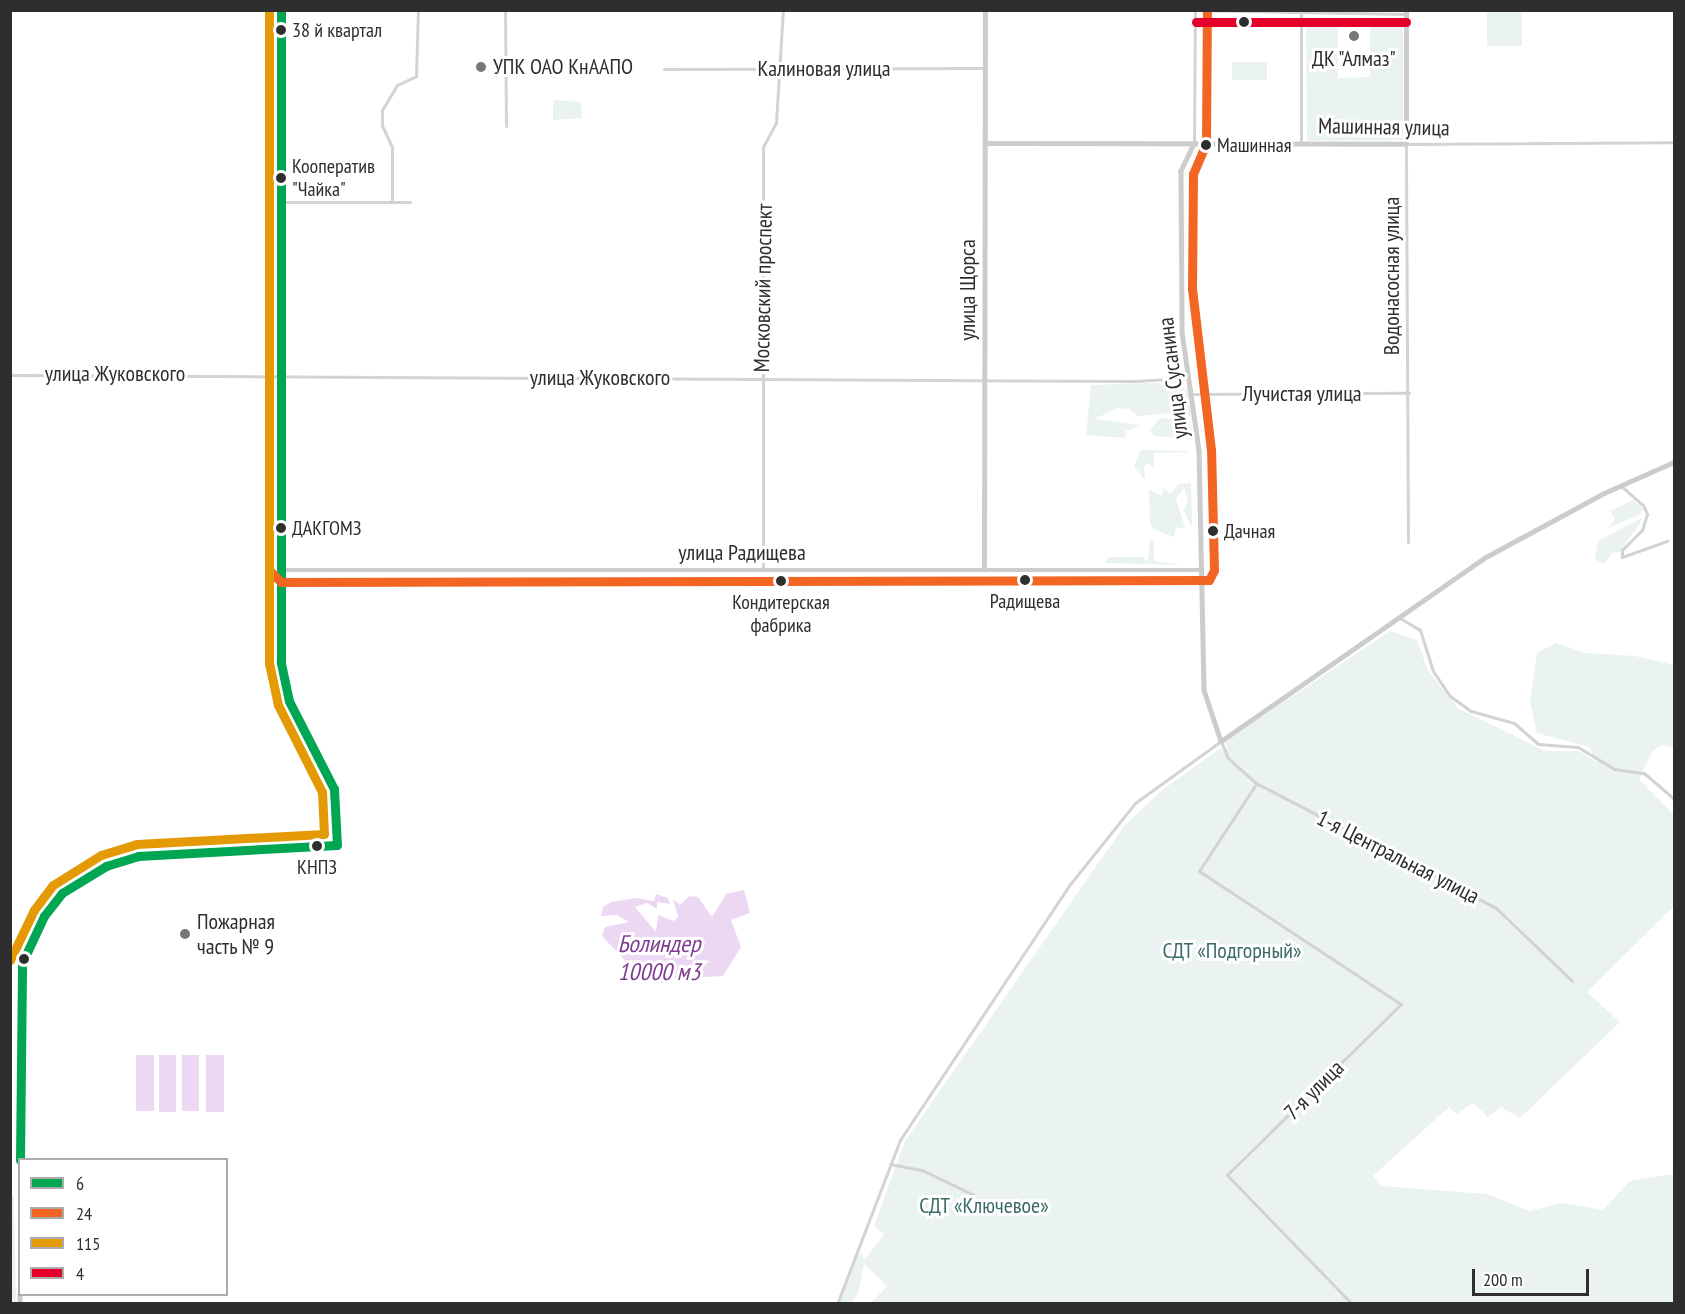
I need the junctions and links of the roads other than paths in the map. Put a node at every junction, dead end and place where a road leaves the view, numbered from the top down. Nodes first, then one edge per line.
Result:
1 (281, 10) edge
2 (418, 10) edge
3 (505, 10) edge
4 (783, 10) edge
5 (985, 10) edge
6 (1195, 10) edge
7 (1301, 12) edge
8 (1406, 12) edge
9 (985, 68) junction
10 (664, 69) dead end
11 (778, 69) junction
12 (506, 126) dead end
13 (1674, 142) edge
14 (985, 143) junction
15 (1301, 143) junction
16 (1194, 144) junction
17 (1406, 144) junction
18 (281, 202) junction
19 (392, 202) junction
20 (410, 202) dead end
21 (10, 375) edge
22 (281, 377) junction
23 (1190, 377) junction
24 (762, 379) junction
25 (985, 379) junction
26 (1409, 393) junction
27 (1194, 394) junction
28 (1674, 462) edge
29 (1620, 484) junction
30 (1667, 541) dead end
31 (1408, 542) dead end
32 (281, 570) junction
33 (763, 570) junction
34 (984, 570) junction
35 (1202, 570) junction
36 (1399, 617) junction
37 (1221, 741) junction
38 (1256, 783) junction
39 (1674, 800) edge
40 (1572, 981) dead end
41 (20, 1158) edge
42 (890, 1164) junction
43 (974, 1195) dead end
44 (837, 1304) edge
45 (1352, 1304) edge

1 - 18 street
2 - 19 street
3 - 12 street
4 - 11 street, Московский проспект
5 - 9 street, улица Щорса
6 - 7 street
6 - 16 street, улица Сусанина
7 - 8 street
7 - 15 street
8 - 17 street, Водонасосная улица
9 - 11 street, Калиновая улица
9 - 14 street, улица Щорса
10 - 11 street, Калиновая улица
11 - 24 street, Московский проспект
13 - 17 street, Машинная улица
14 - 16 street, Машинная улица
14 - 25 street, улица Щорса
15 - 16 street, Машинная улица
15 - 17 street, Машинная улица
16 - 23 street, улица Сусанина
17 - 26 street, Водонасосная улица
18 - 19 street
18 - 22 street
19 - 20 street
21 - 22 street, улица Жуковского
22 - 24 street, улица Жуковского
22 - 32 street
23 - 25 street, улица Жуковского
23 - 27 street, улица Сусанина
24 - 25 street, улица Жуковского
24 - 33 street, Московский проспект
25 - 34 street, улица Щорса
26 - 27 street, Лучистая улица
26 - 31 street, Водонасосная улица
27 - 35 street, улица Сусанина
28 - 29 street
29 - 30 street
29 - 36 street
32 - 33 street, улица Радищева
32 - 41 street
33 - 34 street, улица Радищева
34 - 35 street, улица Радищева
35 - 37 street, улица Сусанина
36 - 37 street
36 - 39 street
37 - 38 street, 1-я Центральная улица
37 - 42 street
38 - 40 street, 1-я Центральная улица
38 - 45 street, 7-я улица
42 - 43 street
42 - 44 street

